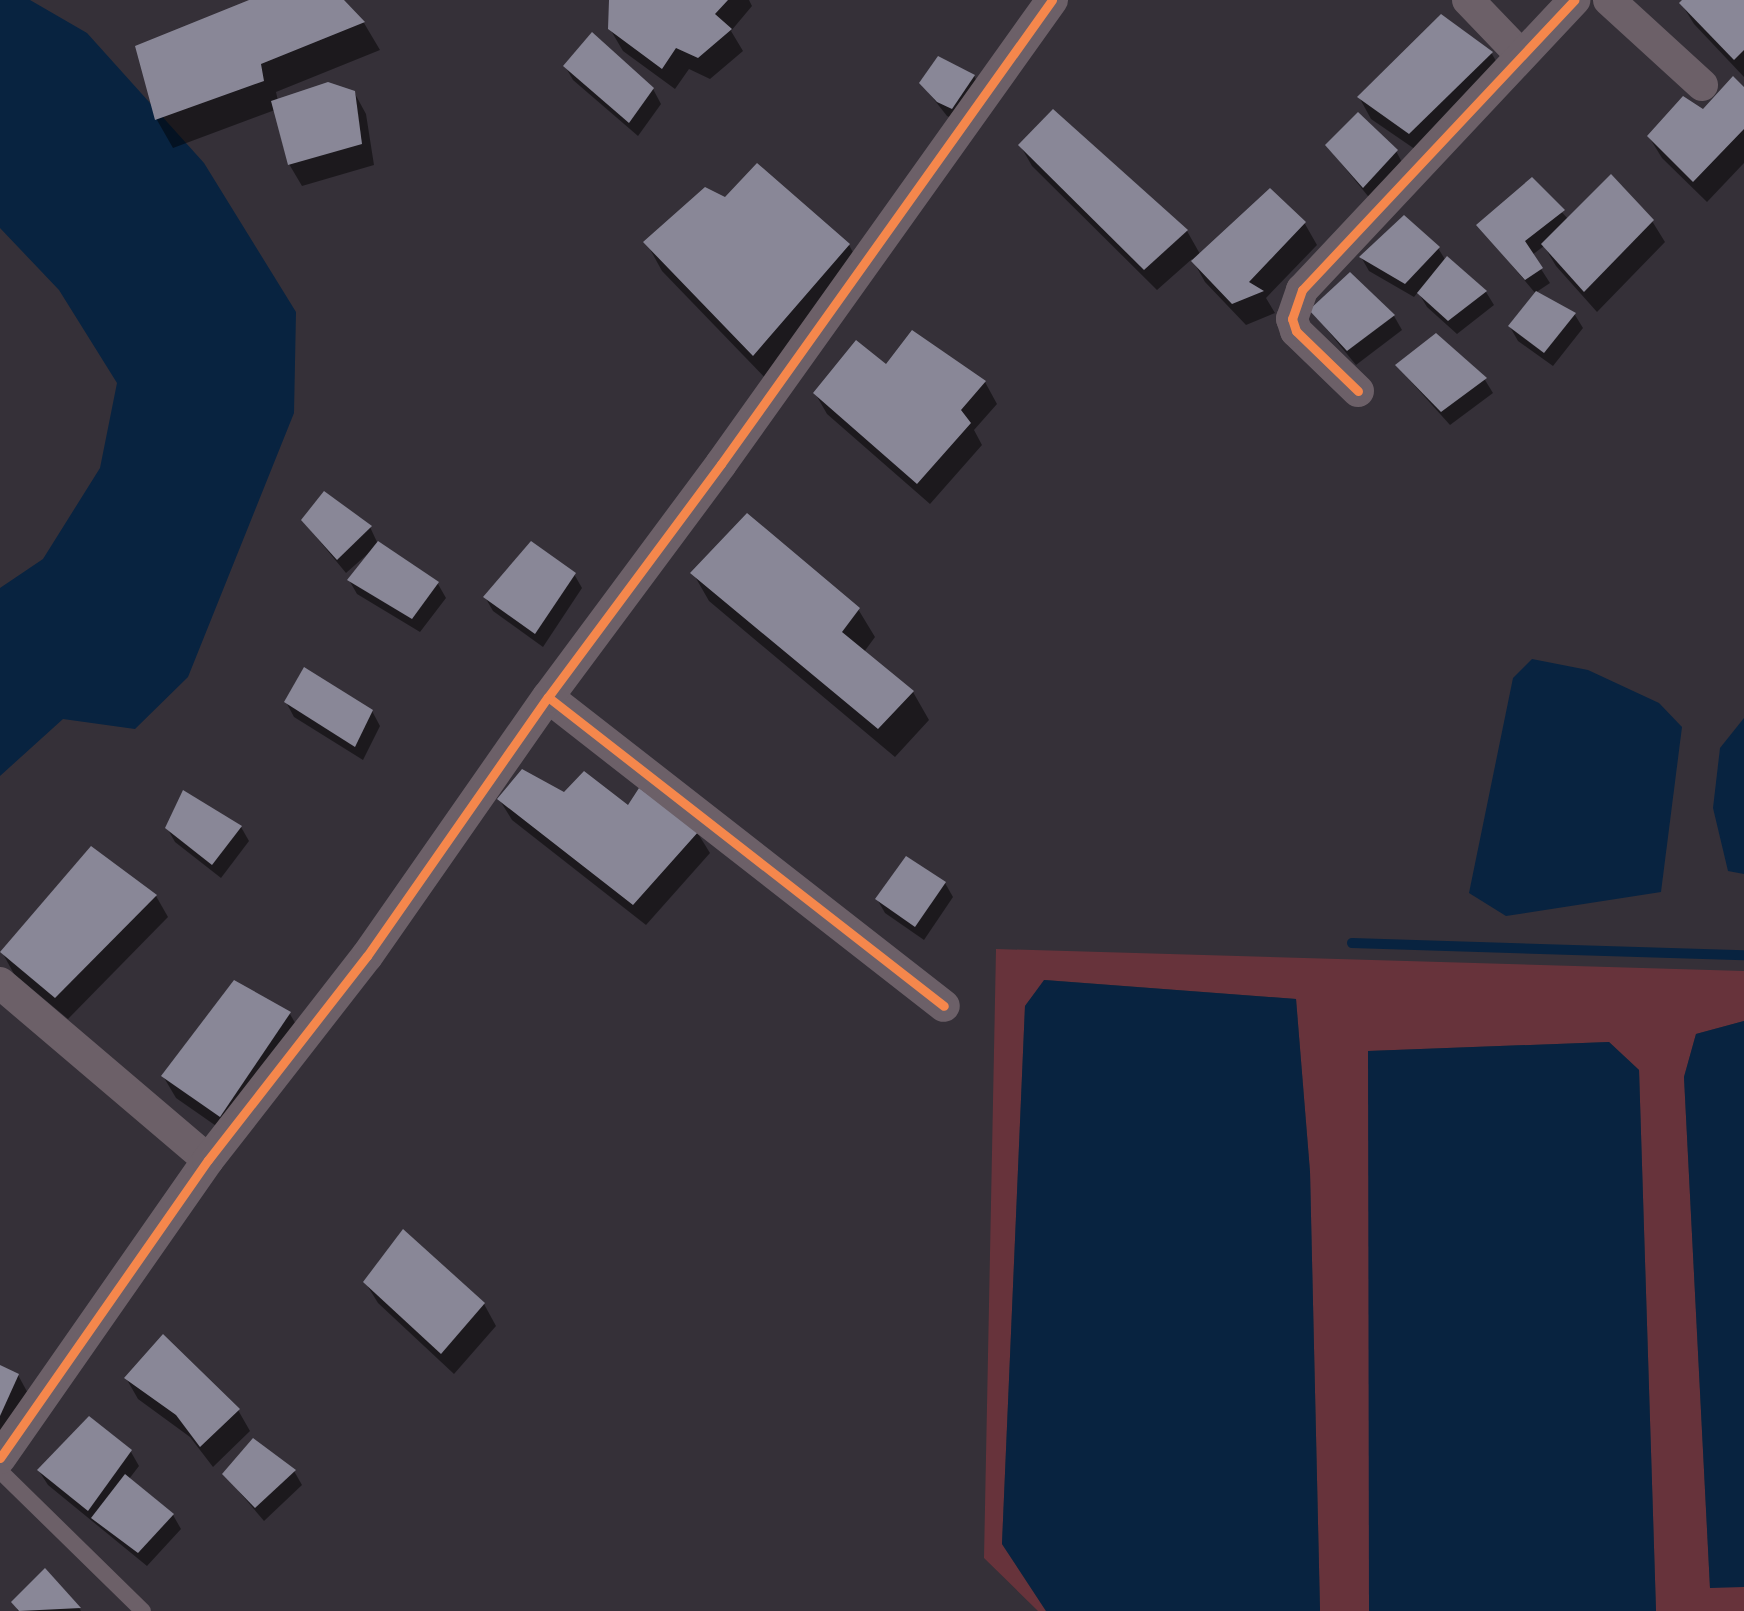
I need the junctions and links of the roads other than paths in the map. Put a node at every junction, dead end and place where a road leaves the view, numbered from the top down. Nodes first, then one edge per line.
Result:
1 (1052, 0) edge
2 (1468, 0) edge
3 (1574, 0) edge
4 (1609, 0) edge
5 (1520, 54) junction
6 (1702, 85) dead end
7 (1358, 391) dead end
8 (548, 697) junction
9 (0, 983) edge
10 (944, 1006) dead end
11 (208, 1160) junction
12 (0, 1458) edge
13 (0, 1471) edge
14 (143, 1611) edge

1 - 8 street
2 - 5 street
3 - 5 street
4 - 6 street
5 - 7 street
8 - 10 street
8 - 11 street
9 - 11 street
11 - 12 street
13 - 14 lane

